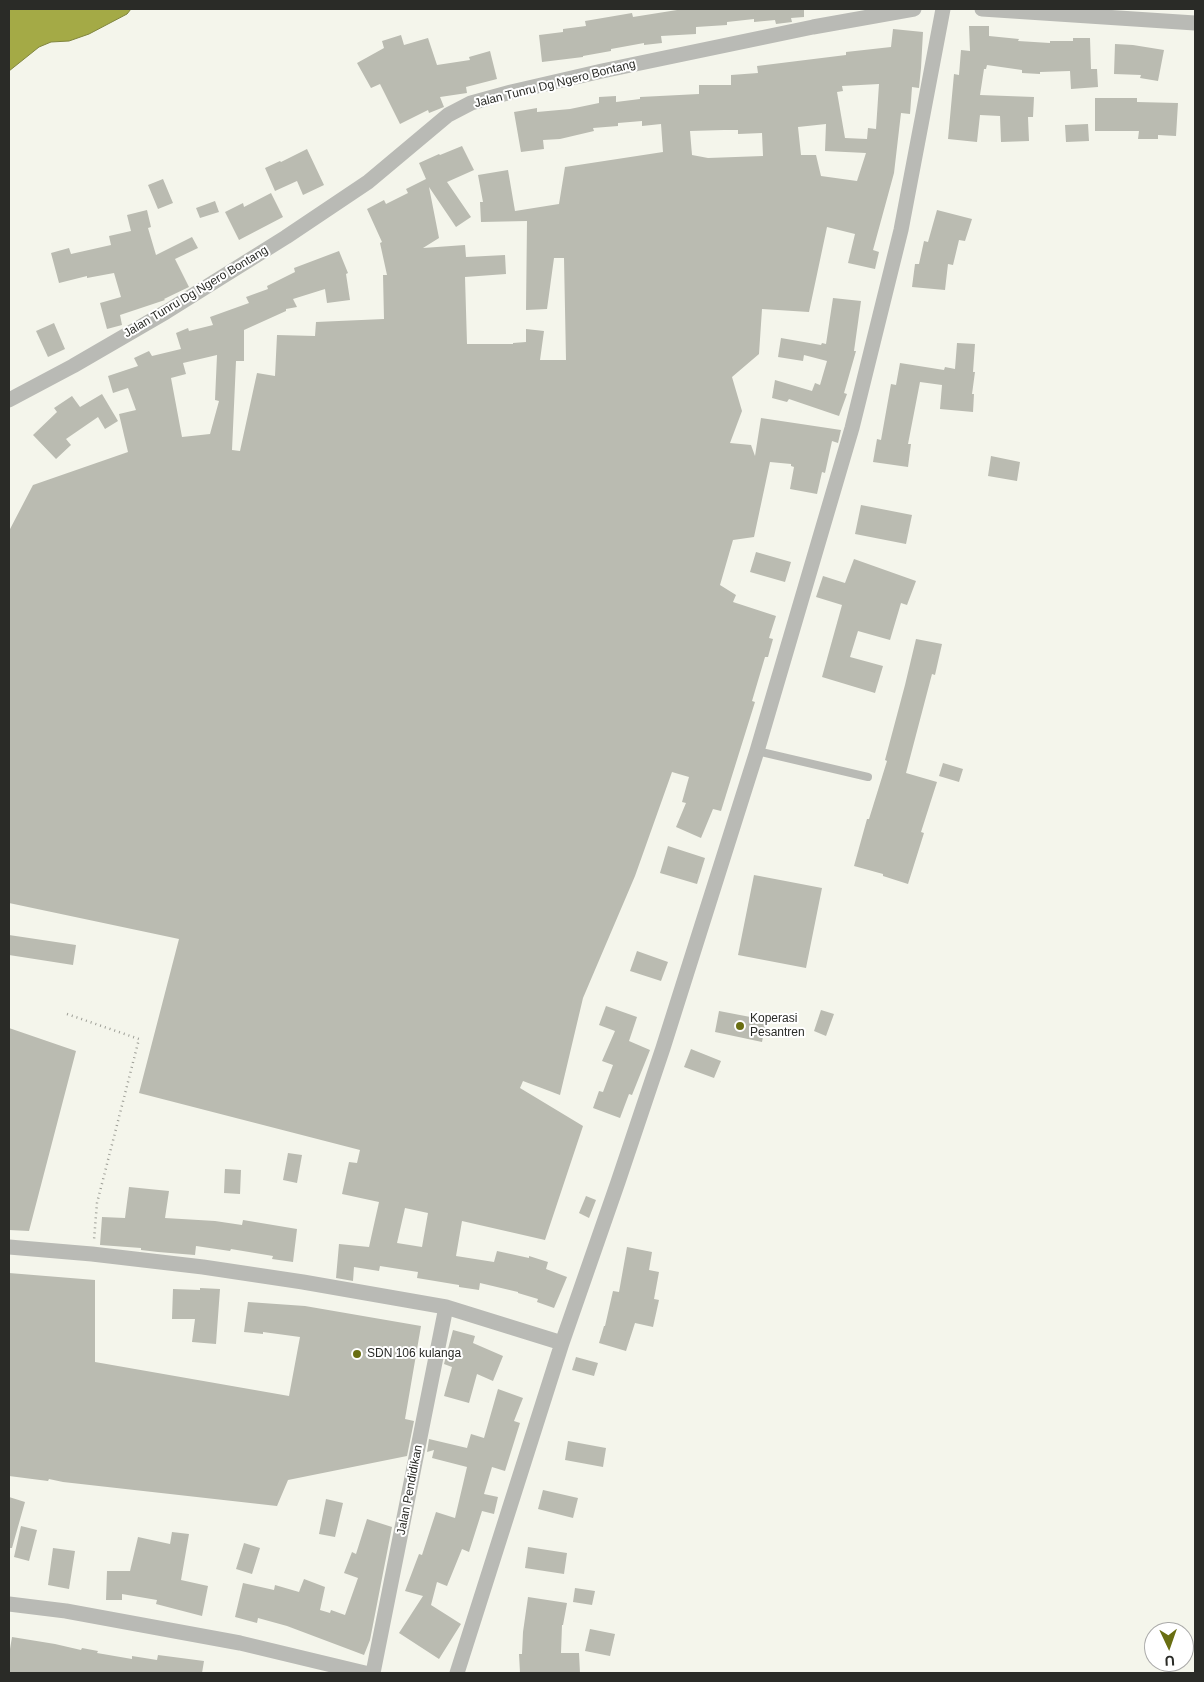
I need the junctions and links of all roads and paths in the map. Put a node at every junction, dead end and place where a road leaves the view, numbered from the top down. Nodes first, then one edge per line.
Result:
1 (914, 9) edge
2 (943, 9) edge
3 (982, 9) edge
4 (1195, 23) edge
5 (9, 400) edge
6 (756, 751) junction
7 (868, 777) dead end
8 (68, 1014) dead end
9 (9, 1247) edge
10 (92, 1254) junction
11 (446, 1307) junction
12 (562, 1343) junction
13 (9, 1604) edge
14 (365, 1673) edge
15 (373, 1673) edge
16 (457, 1673) edge

1 - 5 street, Jalan Tunru Dg Ngero Bontang
2 - 6 street
3 - 4 street
6 - 7 lane
6 - 12 street
8 - 10 path
9 - 10 street
10 - 11 street
11 - 12 street
11 - 15 street, Jalan Pendidikan
12 - 16 street
13 - 14 street

